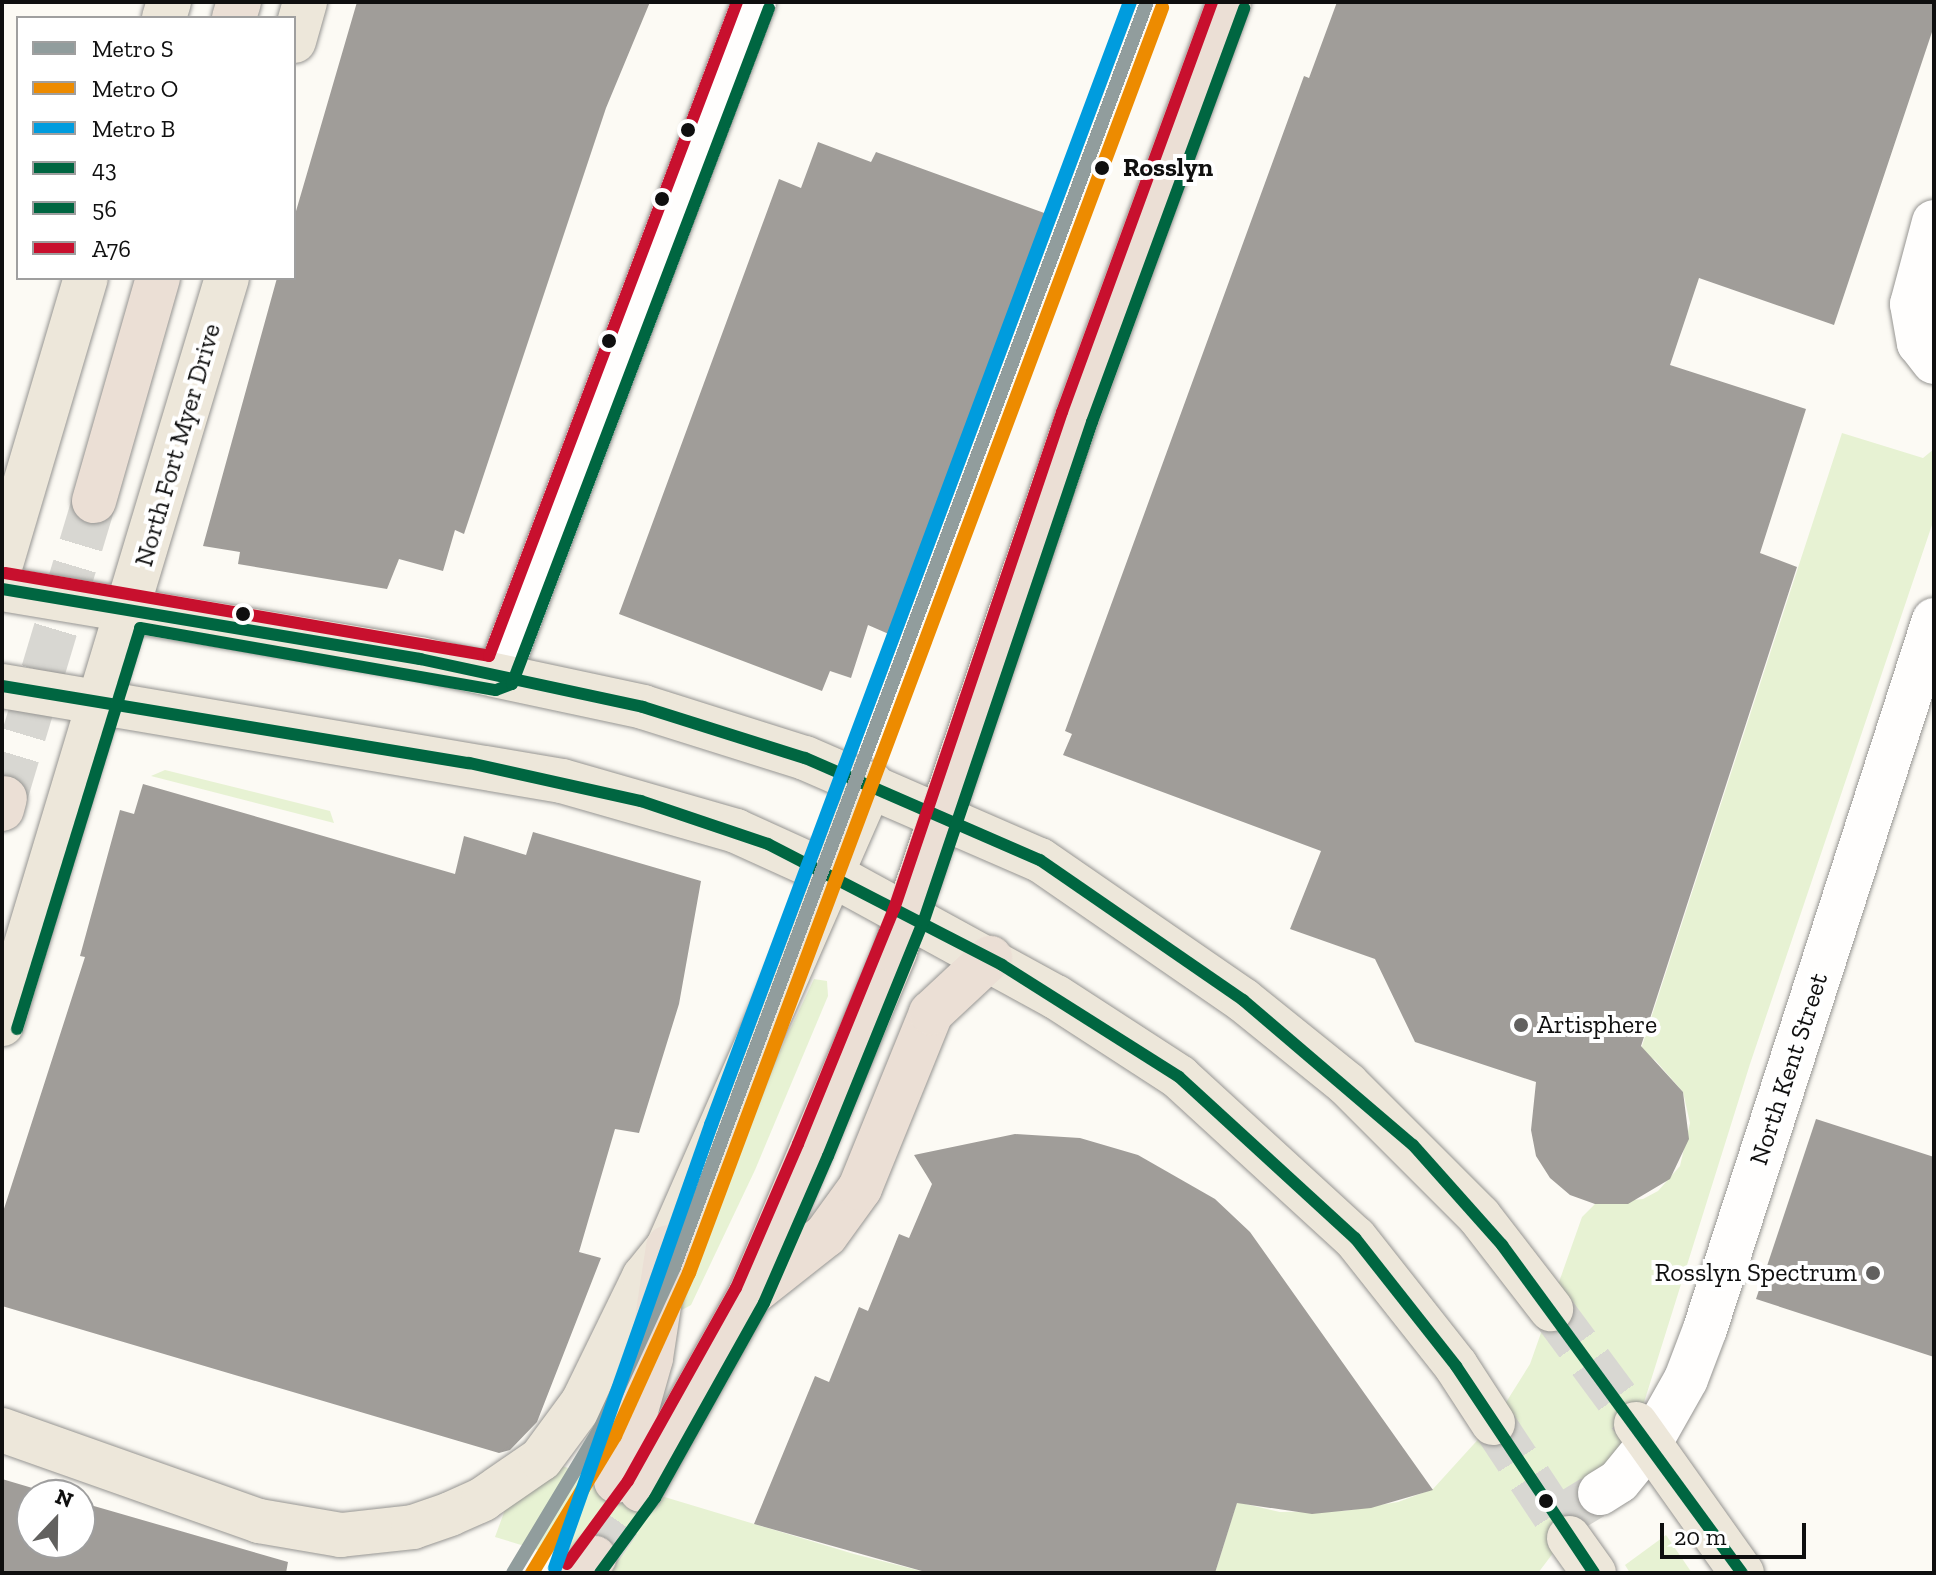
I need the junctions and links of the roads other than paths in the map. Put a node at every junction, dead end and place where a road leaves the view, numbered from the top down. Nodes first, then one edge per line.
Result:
1 (305, 2) edge
2 (754, 2) edge
3 (1229, 2) edge
4 (296, 34) edge
5 (1934, 222) edge
6 (85, 280) edge
7 (157, 280) edge
8 (226, 280) edge
9 (1934, 362) edge
10 (94, 501) tunnel mouth
11 (2, 561) edge
12 (2, 589) edge
13 (129, 610) junction
14 (1934, 620) edge
15 (499, 674) junction
16 (2, 686) edge
17 (102, 703) junction
18 (871, 784) junction
19 (941, 816) junction
20 (831, 874) junction
21 (909, 915) junction
22 (990, 958) junction
23 (2, 1024) edge
24 (668, 1247) junction
25 (750, 1295) junction
26 (1551, 1309) tunnel mouth
27 (1493, 1423) tunnel mouth
28 (2, 1430) edge
29 (1643, 1434) junction
30 (1600, 1493) tunnel mouth
31 (1569, 1538) tunnel mouth
32 (1594, 1573) edge
33 (1742, 1573) edge

1 - 4 main road
2 - 15 street
3 - 19 highway
5 - 9 street
6 - 11 main road
7 - 10 highway
8 - 13 main road, North Fort Myer Drive
12 - 13 main road
13 - 15 main road
13 - 17 main road, North Fort Myer Drive
14 - 29 street, North Kent Street
15 - 18 main road
16 - 17 main road
17 - 20 main road
17 - 23 main road, North Fort Myer Drive
18 - 19 main road
18 - 20 main road
19 - 21 highway
19 - 26 main road
20 - 21 main road
20 - 24 main road
21 - 22 main road
21 - 25 highway
22 - 25 highway
22 - 27 main road
24 - 25 highway
24 - 28 main road
29 - 30 street, North Kent Street
29 - 33 main road
31 - 32 main road

